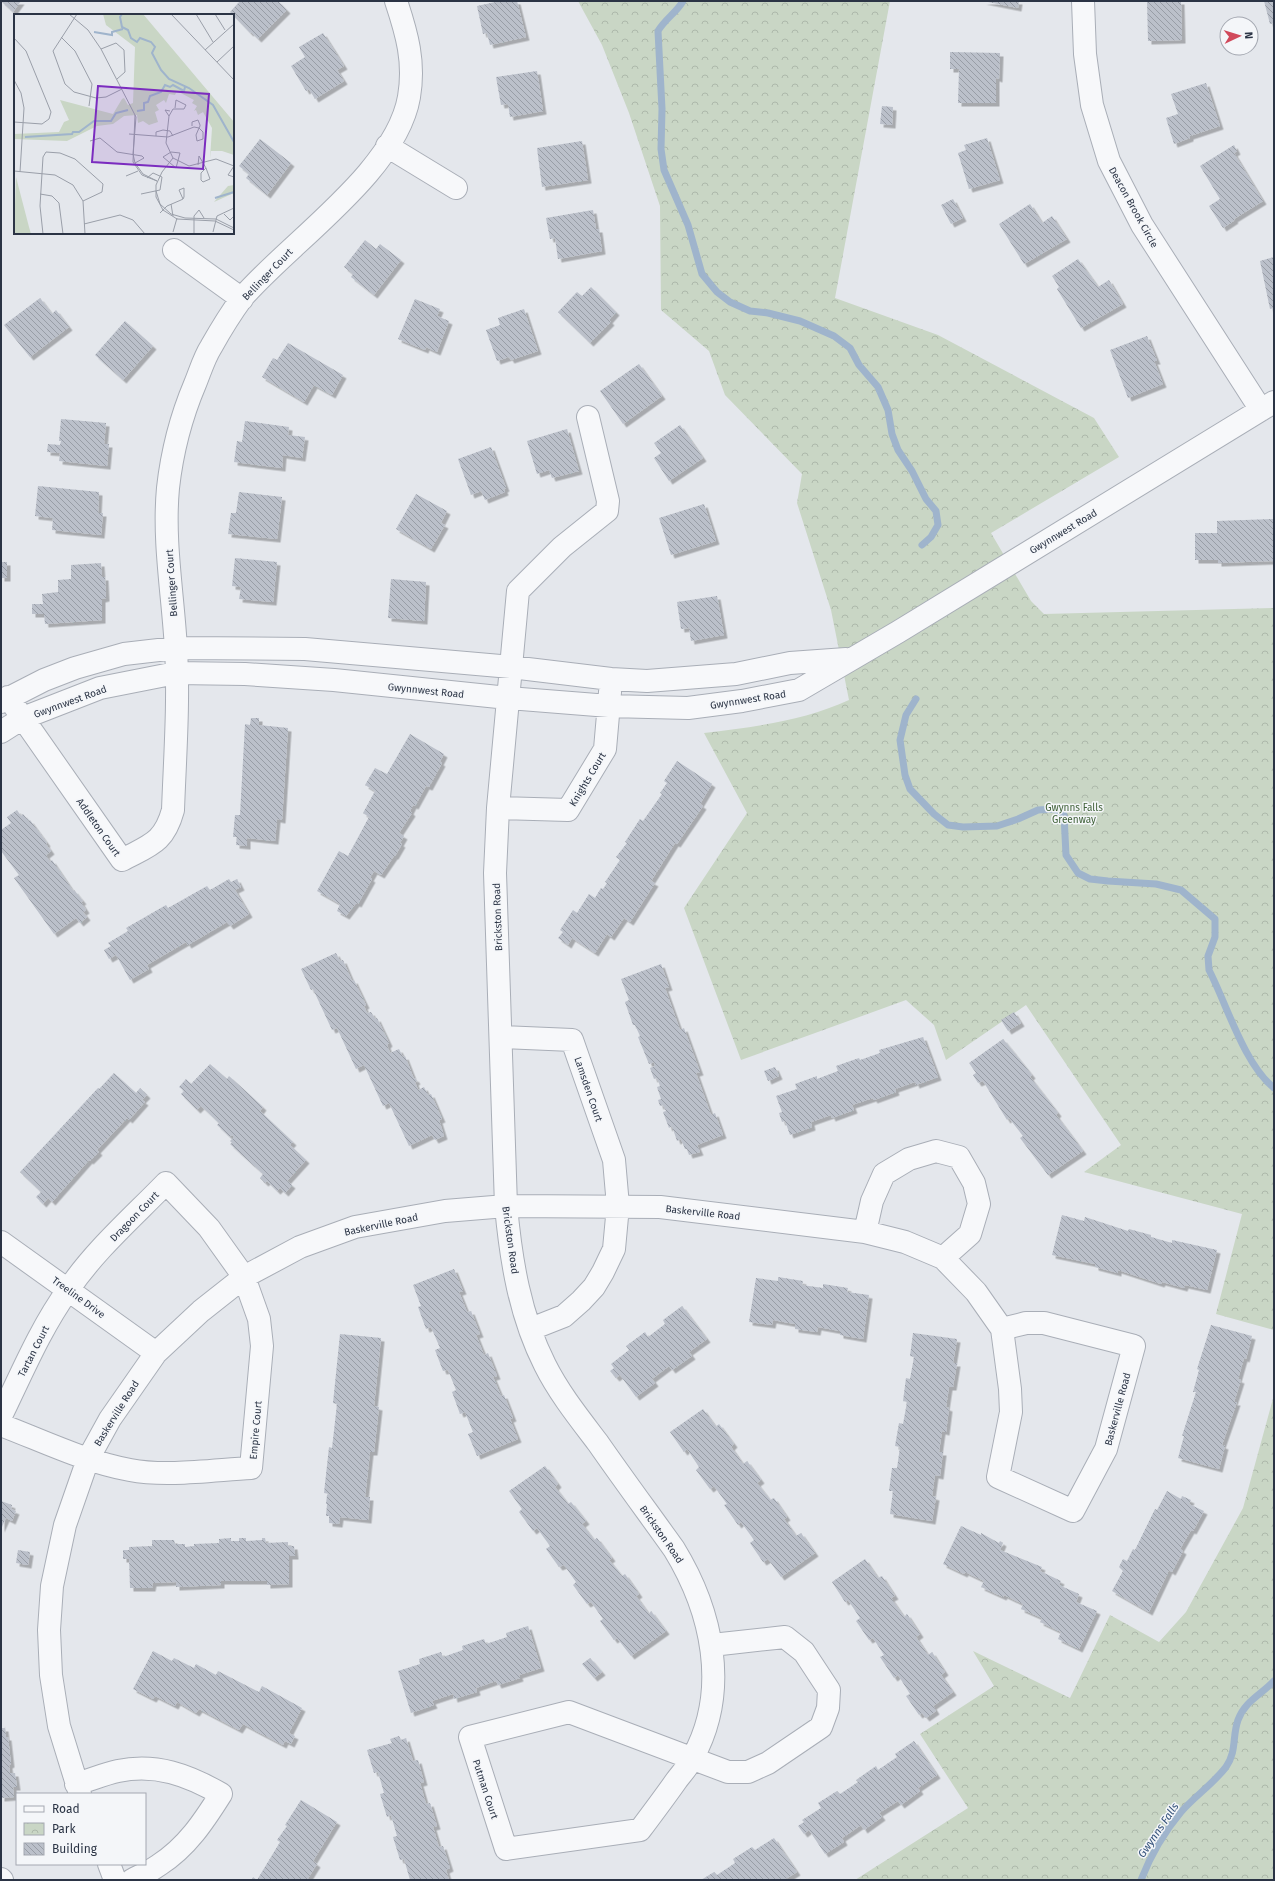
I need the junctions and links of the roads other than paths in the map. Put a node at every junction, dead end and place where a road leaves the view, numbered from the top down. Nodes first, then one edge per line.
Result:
1 (396, 1) edge
2 (1083, 1) edge
3 (388, 146) junction
4 (456, 188) dead end
5 (174, 250) dead end
6 (242, 299) junction
7 (1267, 406) edge
8 (588, 417) dead end
9 (176, 648) junction
10 (851, 659) junction
11 (511, 667) junction
12 (176, 673) junction
13 (611, 679) junction
14 (508, 698) junction
15 (4, 700) edge
16 (609, 706) junction
17 (23, 718) junction
18 (1, 732) edge
19 (498, 808) junction
20 (501, 1037) junction
21 (506, 1206) junction
22 (618, 1206) junction
23 (865, 1232) junction
24 (1, 1242) edge
25 (943, 1258) junction
26 (244, 1277) junction
27 (68, 1289) junction
28 (531, 1329) junction
29 (1002, 1329) junction
30 (156, 1353) junction
31 (1, 1416) edge
32 (1, 1425) edge
33 (88, 1458) junction
34 (712, 1645) junction
35 (693, 1757) junction
36 (78, 1789) edge
37 (109, 1865) edge
38 (115, 1880) edge
39 (132, 1880) edge

1 - 3 street, Bellinger Court
2 - 7 street, Deacon Brook Circle
3 - 4 street
3 - 6 street, Bellinger Court
5 - 6 street
6 - 9 street, Bellinger Court
7 - 10 street, Gwynnwest Road
8 - 11 street, Brickston Road
9 - 11 street, Gwynnwest Road
9 - 12 street, Addleton Court
9 - 15 street, Gwynnwest Road
10 - 13 street, Gwynnwest Road
10 - 16 street, Gwynnwest Road
11 - 13 street, Gwynnwest Road
11 - 14 street, Brickston Road
12 - 14 street, Gwynnwest Road
12 - 17 street, Gwynnwest Road
12 - 17 street, Addleton Court
13 - 16 street, Knights Court
14 - 16 street, Gwynnwest Road
14 - 19 street, Brickston Road
15 - 17 street, Addleton Court
16 - 19 street, Knights Court
17 - 18 street, Gwynnwest Road
19 - 20 street, Brickston Road
20 - 21 street, Brickston Road
20 - 22 street, Lamsden Court
21 - 22 street, Baskerville Road
21 - 26 street, Baskerville Road
21 - 28 street, Brickston Road
22 - 23 street, Baskerville Road
22 - 28 street
23 - 25 street, Baskerville Road
23 - 25 street
24 - 27 street, Treeline Drive
25 - 29 street, Baskerville Road
26 - 27 street, Dragoon Court
26 - 30 street, Baskerville Road
26 - 33 street, Empire Court
27 - 30 street, Treeline Drive
27 - 31 street, Tartan Court
28 - 34 street, Brickston Road
29 - 29 street, Baskerville Road
30 - 33 street, Baskerville Road
32 - 33 street
33 - 36 street, Baskerville Road
34 - 35 street, Brickston Road
34 - 35 street
35 - 35 street, Putman Court
36 - 39 street
37 - 38 street

